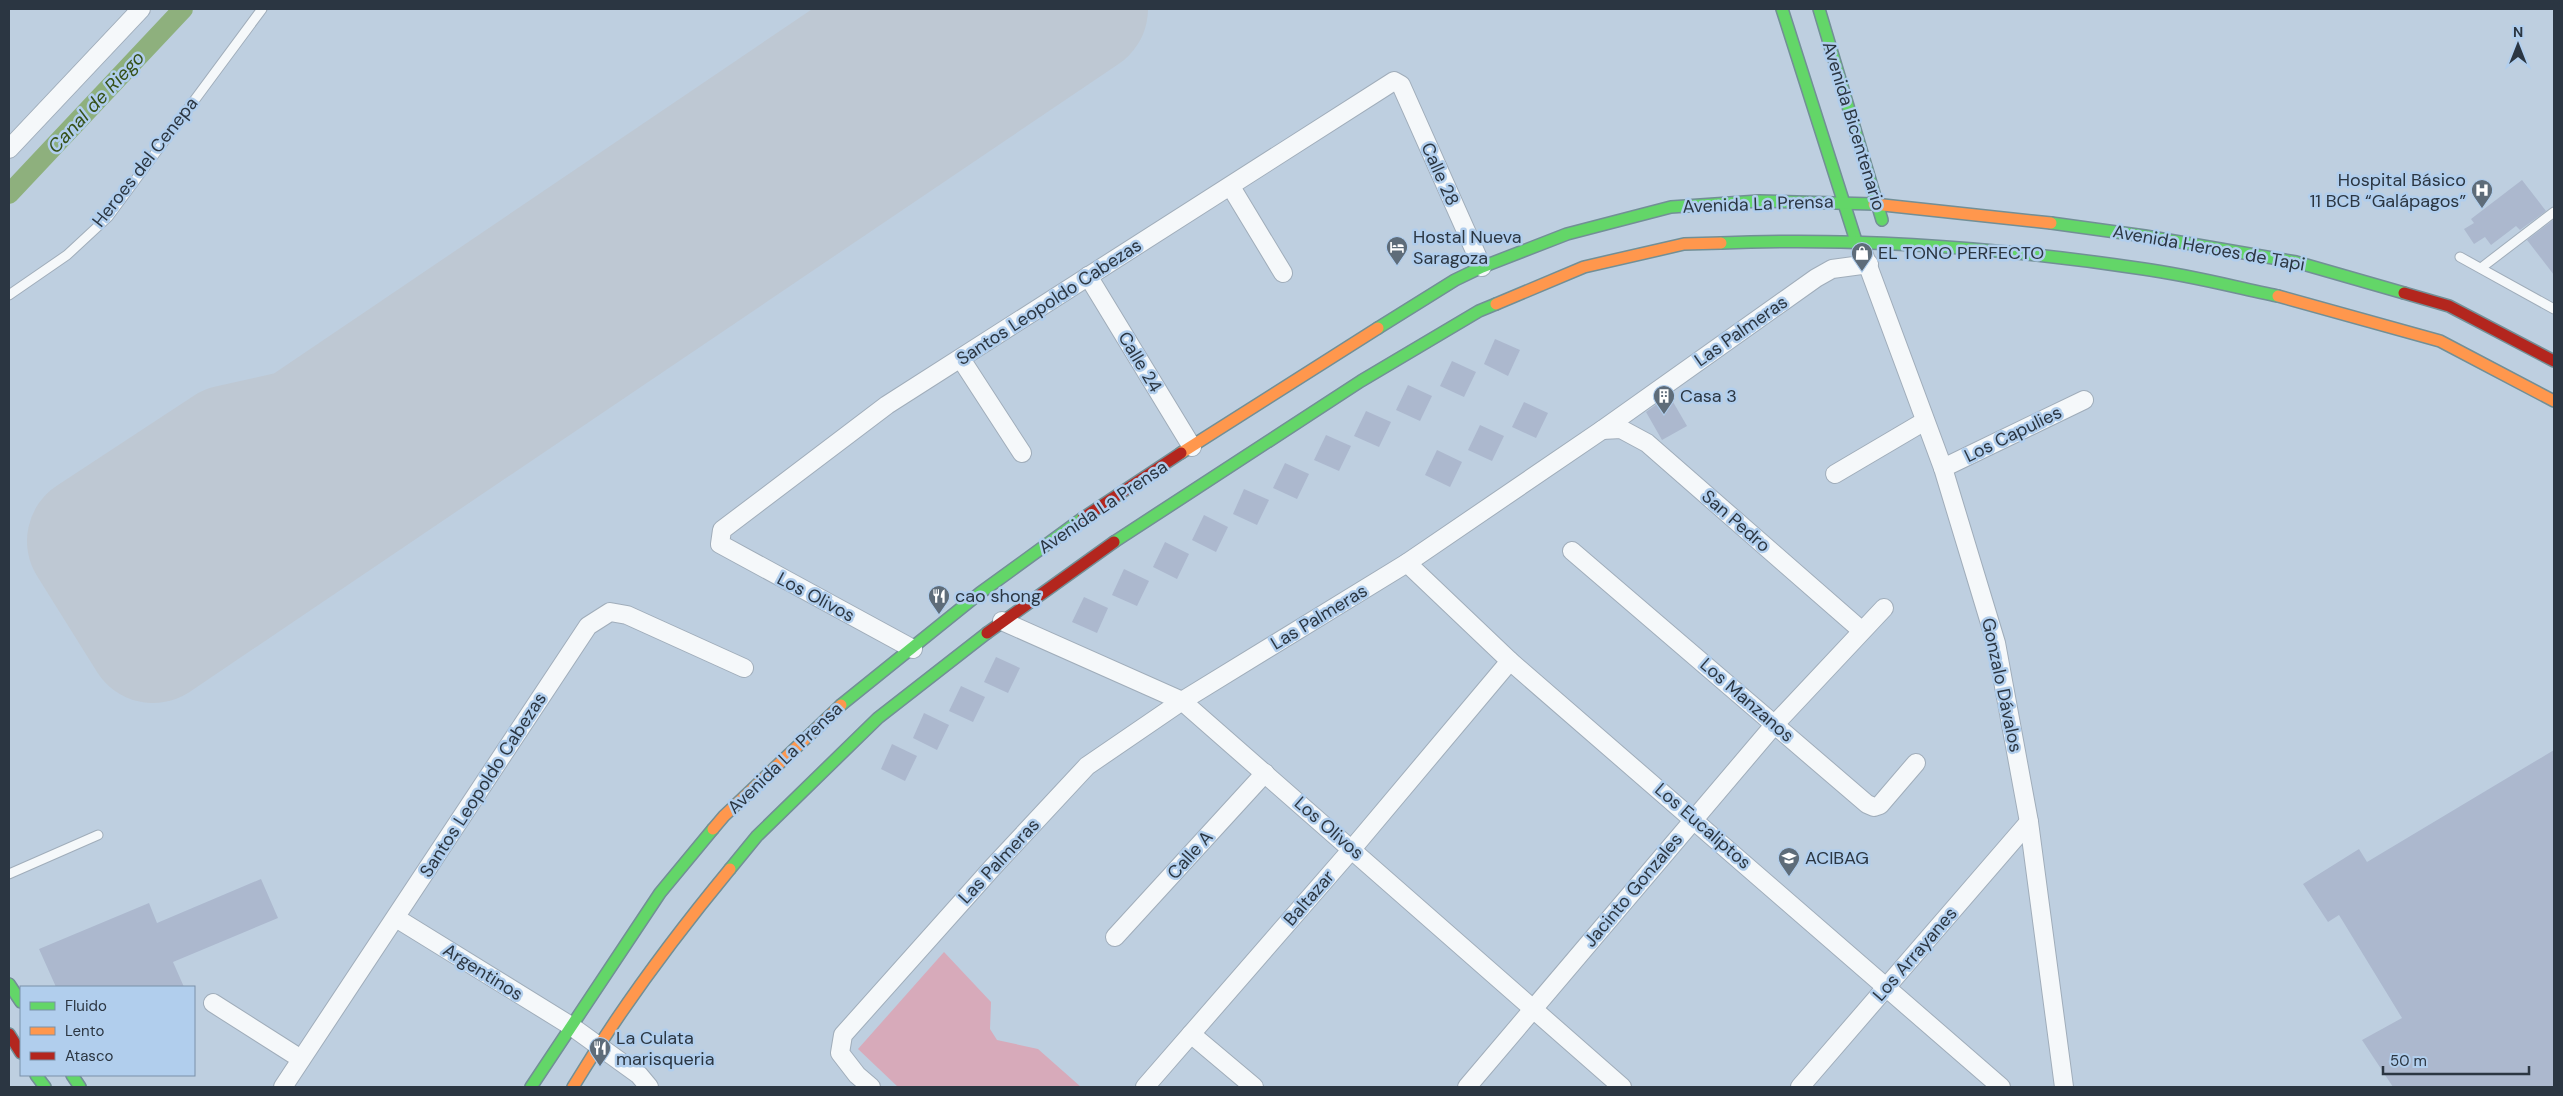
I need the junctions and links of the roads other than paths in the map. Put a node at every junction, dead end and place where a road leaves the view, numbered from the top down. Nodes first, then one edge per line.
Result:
1 (141, 9) edge
2 (262, 9) edge
3 (1782, 9) edge
4 (1819, 9) edge
5 (1398, 82) joint
6 (9, 149) edge
7 (1231, 186) junction
8 (1846, 202) junction
9 (1878, 204) junction
10 (2554, 212) edge
11 (1856, 241) junction
12 (1888, 243) junction
13 (2460, 257) dead end
14 (1869, 264) junction
15 (1482, 267) junction
16 (2481, 268) junction
17 (1283, 273) dead end
18 (1088, 276) junction
19 (9, 295) edge
20 (2554, 309) edge
21 (961, 359) junction
22 (2554, 361) edge
23 (2084, 400) dead end
24 (2554, 400) edge
25 (1925, 421) junction
26 (1602, 430) junction
27 (1192, 447) junction
28 (1022, 454) dead end
29 (1943, 468) junction
30 (1835, 474) dead end
31 (720, 544) joint
32 (1572, 551) dead end
33 (1407, 563) junction
34 (1884, 608) dead end
35 (1002, 621) junction
36 (1861, 630) junction
37 (913, 649) junction
38 (1510, 661) junction
39 (744, 668) dead end
40 (1182, 700) junction
41 (1775, 724) junction
42 (1916, 763) dead end
43 (1265, 773) junction
44 (1694, 818) junction
45 (2028, 822) junction
46 (98, 835) dead end
47 (1352, 849) junction
48 (9, 874) edge
49 (396, 918) junction
50 (1115, 937) dead end
51 (9, 984) edge
52 (1887, 987) junction
53 (20, 1000) edge
54 (213, 1003) dead end
55 (1532, 1010) junction
56 (571, 1026) junction
57 (9, 1034) edge
58 (1191, 1034) junction
59 (598, 1046) junction
60 (20, 1051) edge
61 (301, 1059) junction
62 (73, 1076) edge
63 (1996, 1086) edge
64 (80, 1087) edge
65 (282, 1087) edge
66 (531, 1087) edge
67 (573, 1087) edge
68 (648, 1087) edge
69 (871, 1087) edge
70 (1145, 1087) edge
71 (1254, 1087) edge
72 (1467, 1087) edge
73 (1622, 1087) edge
74 (1800, 1087) edge
75 (2064, 1087) edge

1 - 6 street
2 - 19 lane, Heroes del Cenepa
3 - 8 main road, Avenida Bicentenario
4 - 9 main road, Avenida Bicentenario
5 - 7 street, Santos Leopoldo Cabezas
5 - 15 street, Calle 28
7 - 17 street
7 - 18 street, Santos Leopoldo Cabezas
8 - 9 main road, Avenida Heroes de Tapi
8 - 11 main road, Avenida Bicentenario
8 - 15 main road, Avenida La Prensa
9 - 12 main road, Avenida Bicentenario
9 - 22 main road, Avenida Heroes de Tapi
10 - 16 lane
11 - 12 main road, Avenida Heroes de Tapi
11 - 14 street, Gonzalo Dávalos
11 - 35 main road, Avenida La Prensa
12 - 24 main road, Avenida Heroes de Tapi
13 - 16 lane
14 - 25 street, Gonzalo Dávalos
14 - 26 street, Las Palmeras
15 - 27 main road, Avenida La Prensa
16 - 20 lane
18 - 21 street, Santos Leopoldo Cabezas
18 - 27 street, Calle 24
21 - 28 street
21 - 31 street, Santos Leopoldo Cabezas
23 - 29 street, Los Capulies
25 - 29 street, Gonzalo Dávalos
25 - 30 street
26 - 33 street, Las Palmeras
26 - 36 street, San Pedro
27 - 37 main road, Avenida La Prensa
29 - 45 street, Gonzalo Dávalos
31 - 37 street, Los Olivos
32 - 41 street, Los Manzanos
33 - 38 street, Los Eucaliptos
33 - 40 street, Las Palmeras
34 - 36 street, Jacinto Gonzales
35 - 40 street, Los Olivos
35 - 59 main road, Avenida La Prensa
36 - 41 street, Jacinto Gonzales
37 - 56 main road, Avenida La Prensa
38 - 44 street, Los Eucaliptos
38 - 47 street, Baltazar
39 - 49 street, Santos Leopoldo Cabezas
40 - 43 street, Los Olivos
40 - 69 street, Las Palmeras
41 - 42 street, Los Manzanos
41 - 44 street, Jacinto Gonzales
43 - 47 street, Los Olivos
43 - 50 street, Calle A
44 - 52 street, Los Eucaliptos
44 - 55 street, Jacinto Gonzales
45 - 52 street, Los Arrayanes
45 - 75 street, Gonzalo Dávalos
46 - 48 lane
47 - 55 street, Los Olivos
47 - 58 street, Baltazar
49 - 56 street, Argentinos
49 - 61 street, Santos Leopoldo Cabezas
51 - 53 main road
52 - 63 street, Los Eucaliptos
52 - 74 street, Los Arrayanes
54 - 61 street
55 - 72 street, Jacinto Gonzales
55 - 73 street, Los Olivos
56 - 59 street, Argentinos
56 - 66 main road, Avenida La Prensa
57 - 60 main road
58 - 70 street, Baltazar
58 - 71 street
59 - 67 main road, Avenida La Prensa
59 - 68 street
61 - 65 street, Santos Leopoldo Cabezas
62 - 64 main road

